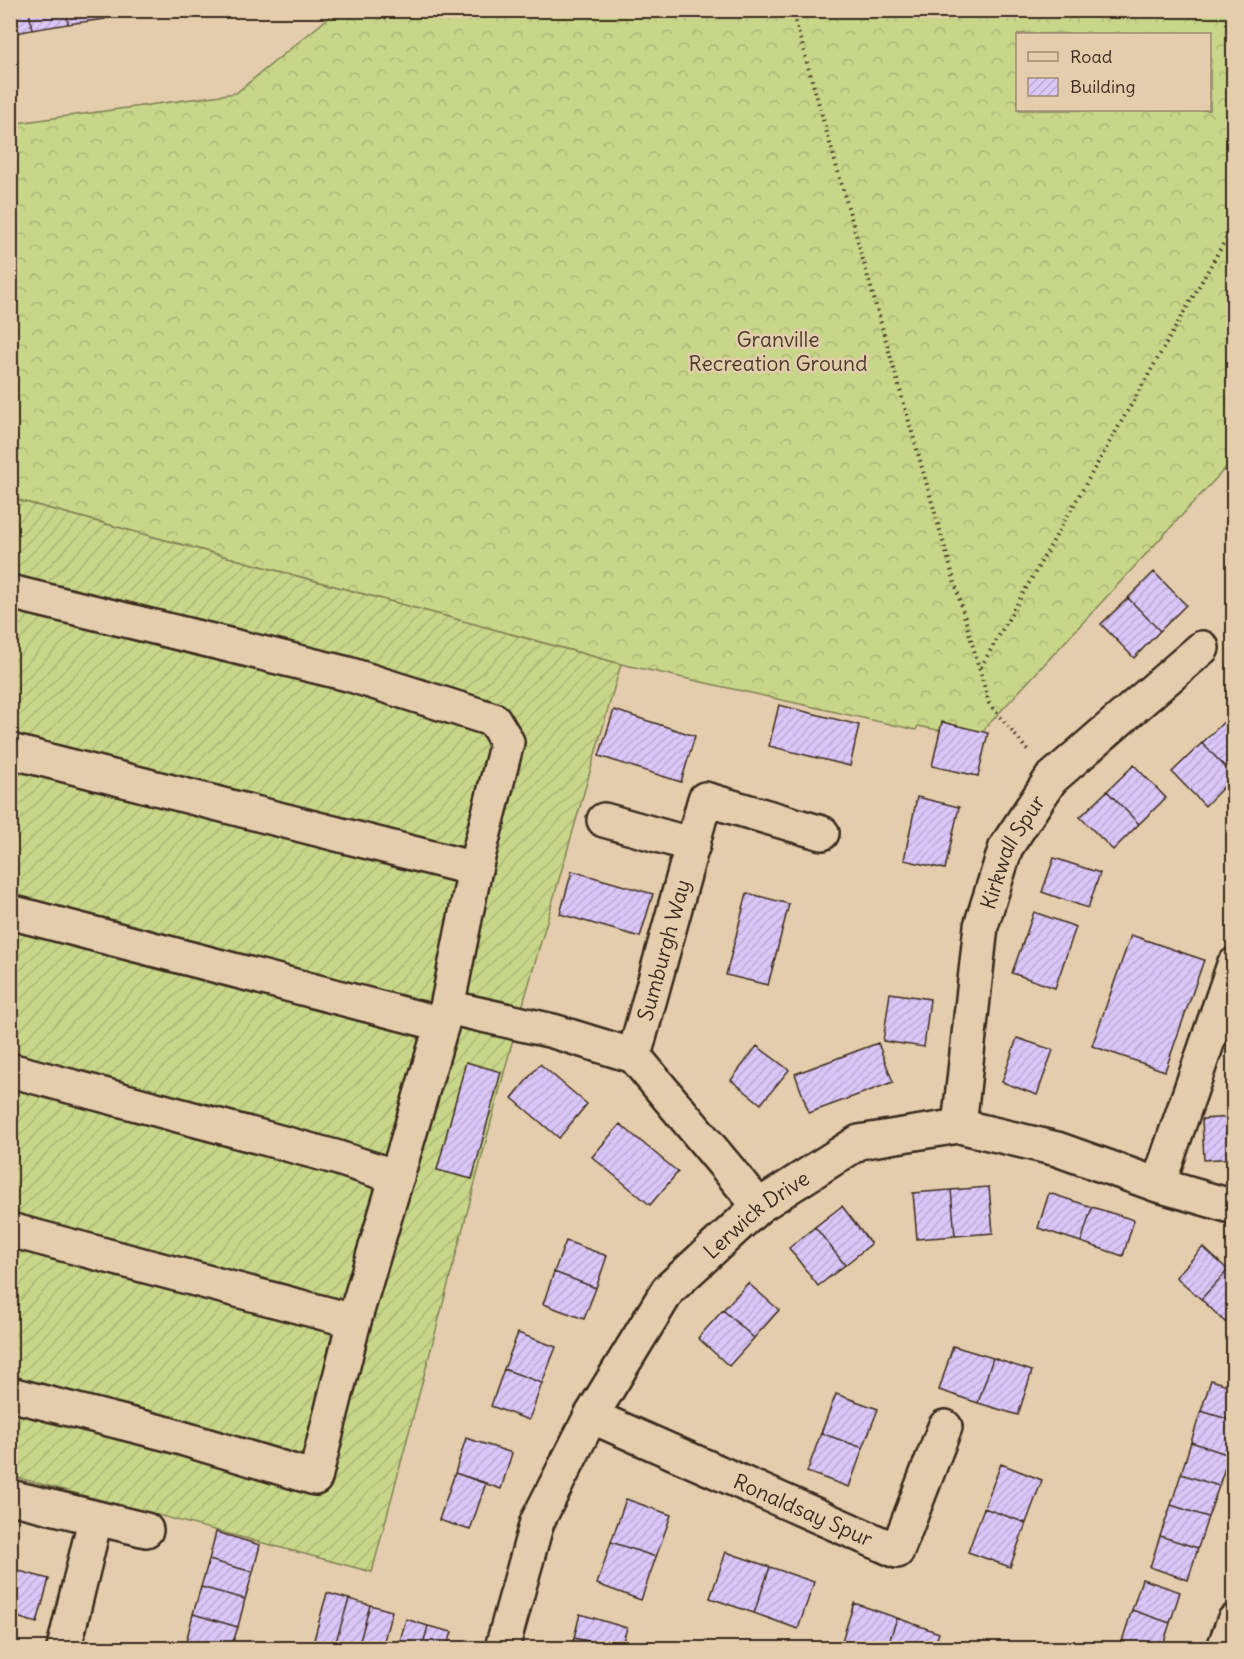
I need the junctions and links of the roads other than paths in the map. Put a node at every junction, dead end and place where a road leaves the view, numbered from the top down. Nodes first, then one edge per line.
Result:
1 (10, 592) edge
2 (1202, 648) dead end
3 (10, 751) edge
4 (604, 820) dead end
5 (822, 833) dead end
6 (693, 845) junction
7 (475, 869) junction
8 (10, 912) edge
9 (1233, 965) edge
10 (444, 1016) junction
11 (634, 1056) junction
12 (10, 1070) edge
13 (959, 1126) junction
14 (397, 1177) junction
15 (1158, 1185) junction
16 (759, 1206) junction
17 (1233, 1208) edge
18 (10, 1230) edge
19 (354, 1321) junction
20 (10, 1394) edge
21 (591, 1416) junction
22 (945, 1427) dead end
23 (10, 1497) edge
24 (95, 1520) junction
25 (146, 1530) dead end
26 (1233, 1621) edge
27 (64, 1648) edge
28 (502, 1648) edge
29 (1224, 1648) edge

1 - 7 street
2 - 13 street, Kirkwall Spur
3 - 7 street
4 - 6 street
5 - 6 street, Sumburgh Way
6 - 11 street, Sumburgh Way
7 - 10 street
8 - 10 street
9 - 15 street
10 - 11 street
10 - 14 street
11 - 16 street
12 - 14 street
13 - 15 street, Lerwick Drive
13 - 16 street, Lerwick Drive
14 - 19 street
15 - 17 street, Lerwick Drive
16 - 21 street, Lerwick Drive
18 - 19 street
19 - 20 street
21 - 22 street, Ronaldsay Spur
21 - 28 street, Lerwick Drive
23 - 24 street
24 - 25 street
24 - 27 street
26 - 29 street

